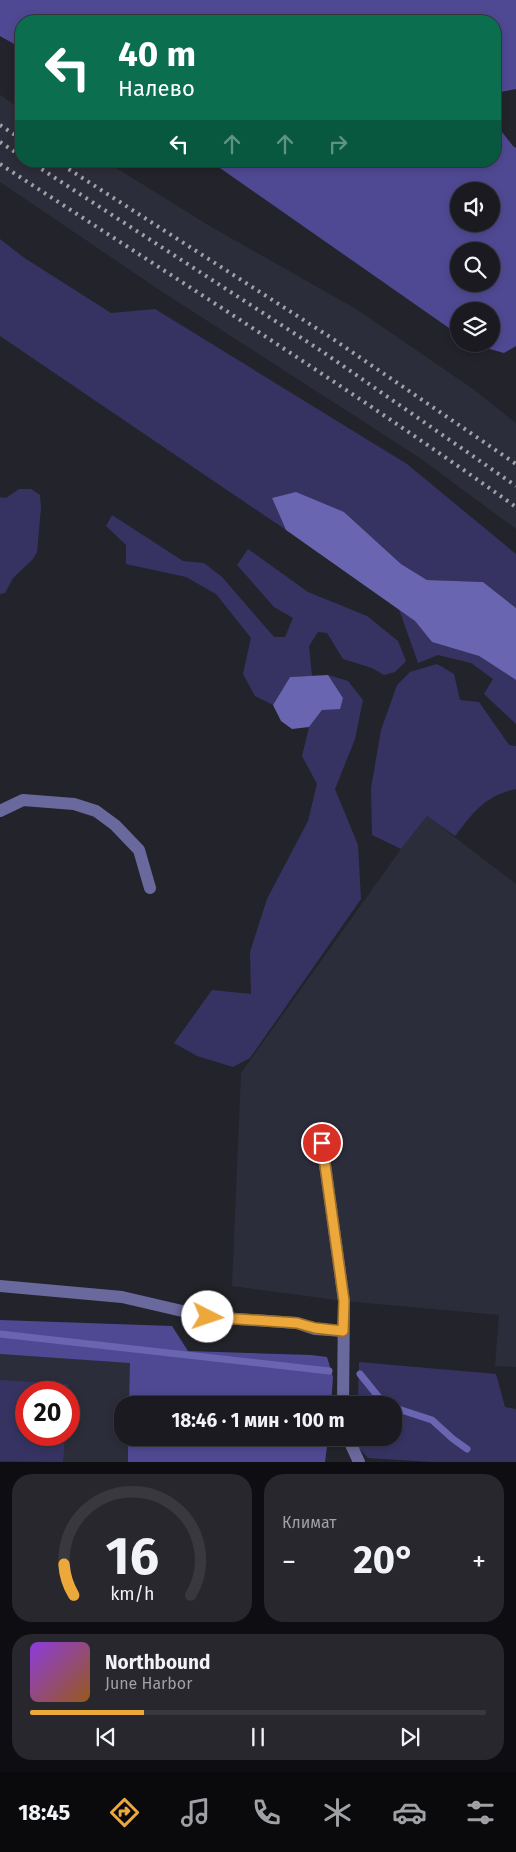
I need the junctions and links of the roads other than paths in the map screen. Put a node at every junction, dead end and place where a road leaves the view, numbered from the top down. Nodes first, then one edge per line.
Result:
1 (0, 811) edge
2 (150, 888) dead end
3 (322, 1143) dead end
4 (0, 1286) edge
5 (343, 1331) junction
6 (343, 1396) edge
7 (352, 1446) edge
8 (359, 1462) edge

1 - 2 street
3 - 5 street
4 - 5 street
5 - 6 street
7 - 8 street

